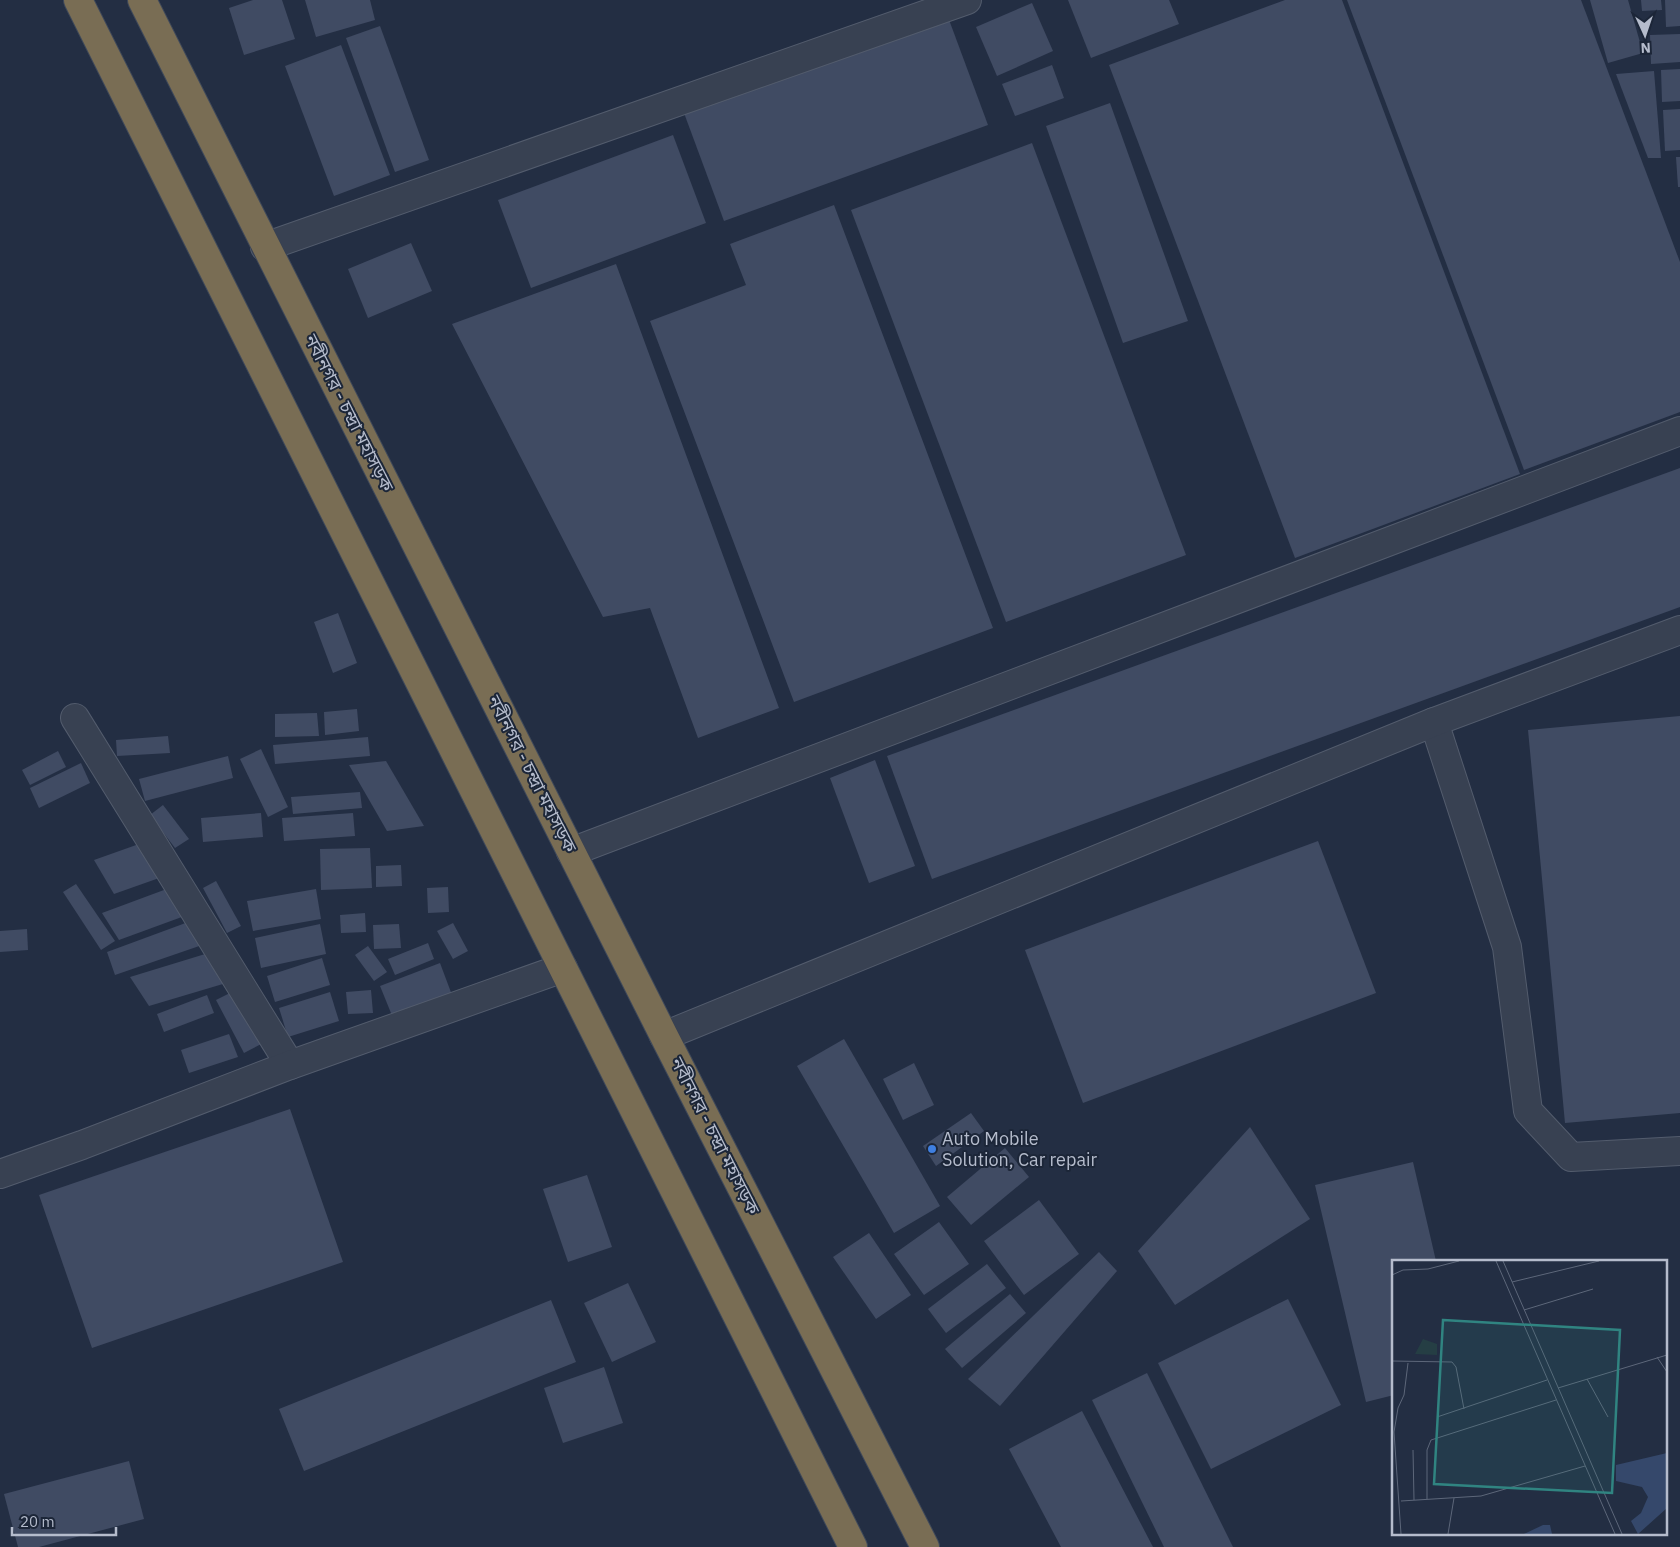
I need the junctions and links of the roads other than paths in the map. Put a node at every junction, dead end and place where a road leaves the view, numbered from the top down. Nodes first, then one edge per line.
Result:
1 (78, 0) edge
2 (142, 0) edge
3 (967, 0) edge
4 (265, 247) junction
5 (1680, 431) edge
6 (1680, 630) edge
7 (75, 718) dead end
8 (1434, 722) junction
9 (571, 852) junction
10 (562, 968) junction
11 (664, 1036) junction
12 (290, 1065) junction
13 (1680, 1151) edge
14 (0, 1174) edge
15 (853, 1547) edge
16 (925, 1547) edge

1 - 10 highway
2 - 4 highway, নবীনগর - চন্দ্রা মহাসড়ক
3 - 4 street
4 - 9 highway, নবীনগর - চন্দ্রা মহাসড়ক
5 - 9 street
6 - 8 street
7 - 12 street
8 - 11 street
8 - 13 street
9 - 11 highway, নবীনগর - চন্দ্রা মহাসড়ক
10 - 12 street
10 - 15 highway
11 - 16 highway, নবীনগর - চন্দ্রা মহাসড়ক
12 - 14 street

